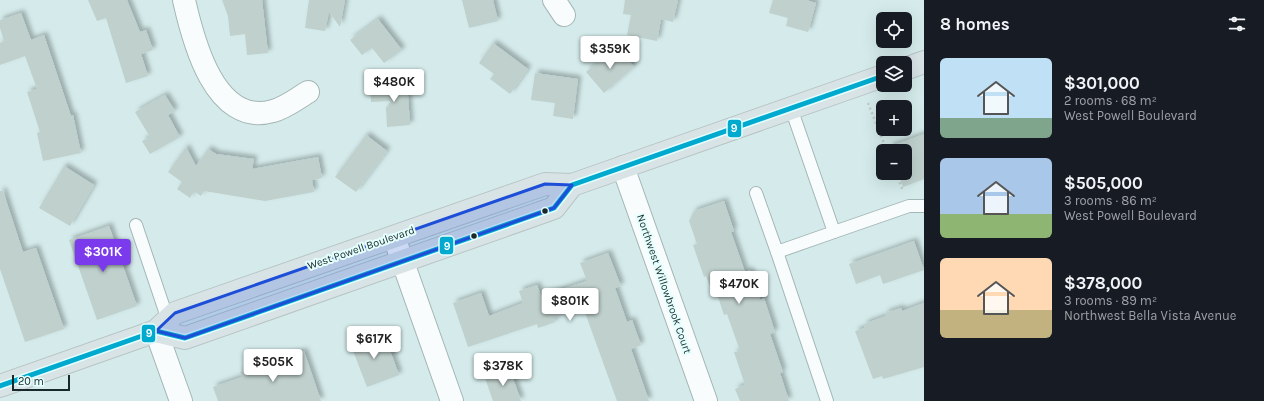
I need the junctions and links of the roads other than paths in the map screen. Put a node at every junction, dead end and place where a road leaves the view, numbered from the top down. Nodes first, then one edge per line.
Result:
1 (184, 0) edge
2 (924, 62) edge
3 (912, 66) edge
4 (876, 79) edge
5 (308, 92) dead end
6 (791, 108) junction
7 (623, 167) junction
8 (572, 185) junction
9 (756, 193) dead end
10 (924, 206) edge
11 (136, 225) dead end
12 (834, 232) junction
13 (394, 237) junction
14 (777, 252) junction
15 (402, 261) junction
16 (162, 326) junction
17 (0, 386) edge
18 (181, 401) edge
19 (452, 401) edge
20 (706, 401) edge
21 (827, 401) edge

1 - 5 street
2 - 3 main road
4 - 6 main road, West Powell Boulevard
6 - 7 main road, West Powell Boulevard
6 - 12 lane
7 - 8 main road, West Powell Boulevard
7 - 20 street, Northwest Willowbrook Court
8 - 13 main road, West Powell Boulevard
8 - 15 main road
9 - 14 lane
10 - 12 lane
11 - 16 lane
12 - 14 lane
13 - 15 street
13 - 16 main road, West Powell Boulevard
14 - 21 lane
15 - 16 main road
15 - 19 street
16 - 17 main road, West Powell Boulevard
16 - 18 street

